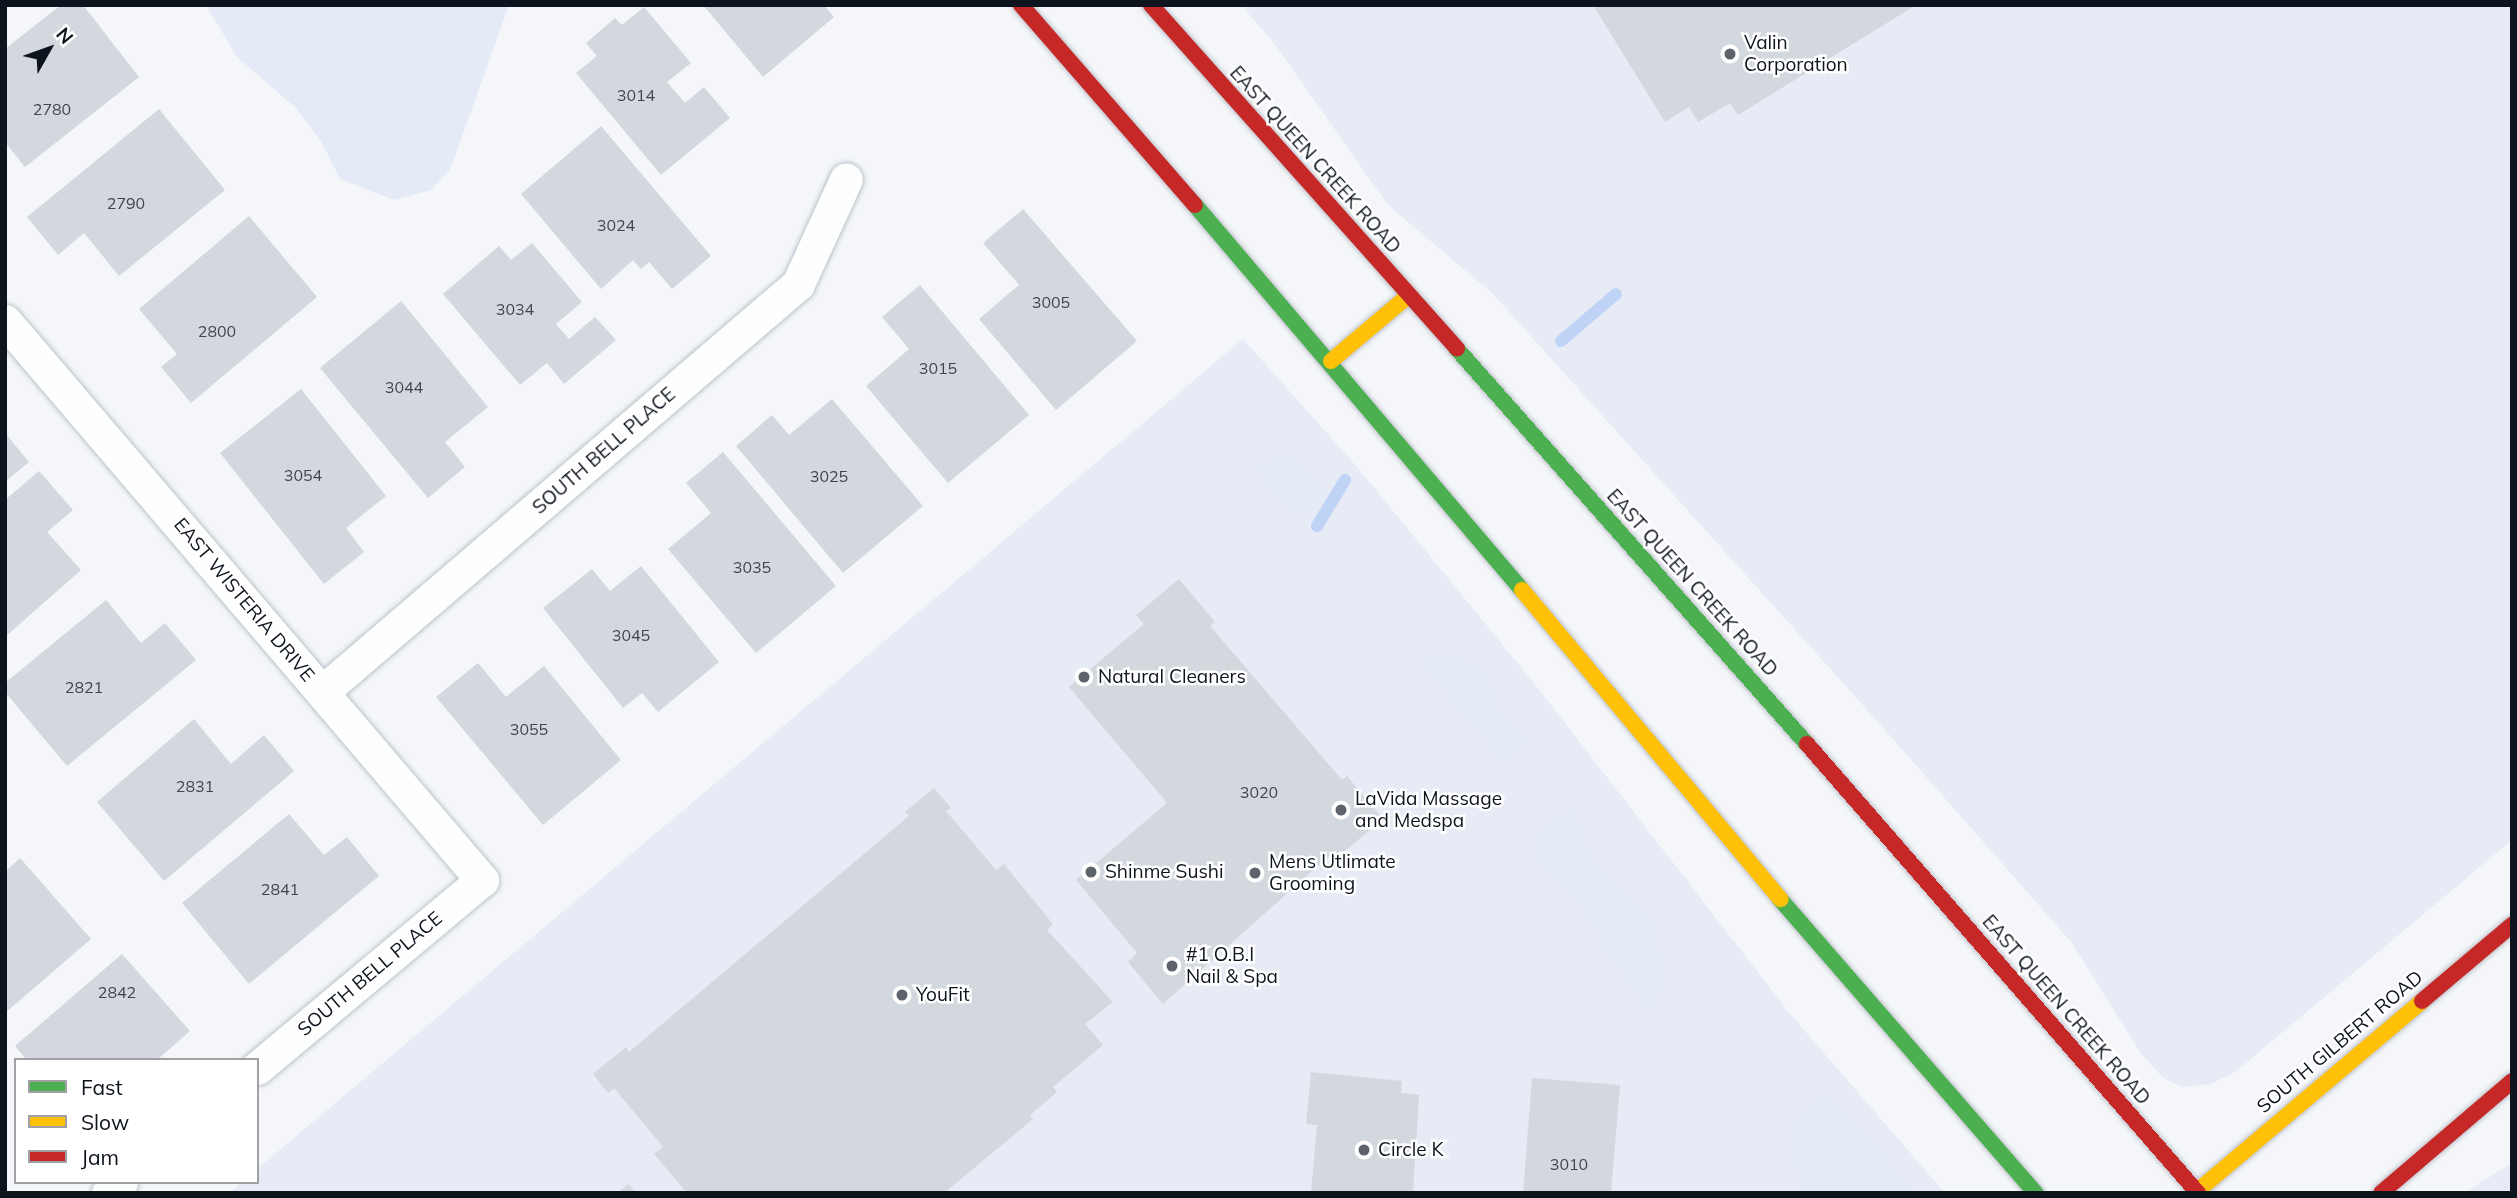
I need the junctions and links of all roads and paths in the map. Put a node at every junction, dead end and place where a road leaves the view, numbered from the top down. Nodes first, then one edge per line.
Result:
1 (1020, 5) edge
2 (1151, 5) edge
3 (846, 179) dead end
4 (1408, 296) junction
5 (5, 321) edge
6 (1331, 361) junction
7 (322, 692) junction
8 (482, 880) joint
9 (2512, 925) edge
10 (259, 1066) edge
11 (2512, 1081) edge
12 (2197, 1192) edge
13 (2036, 1193) edge
14 (2381, 1193) edge

1 - 6 main road
2 - 4 main road, EAST QUEEN CREEK ROAD
3 - 7 street, SOUTH BELL PLACE
4 - 6 main road
4 - 12 main road, EAST QUEEN CREEK ROAD
5 - 7 street, EAST WISTERIA DRIVE
6 - 13 main road
7 - 8 street, EAST WISTERIA DRIVE
8 - 10 street, SOUTH BELL PLACE
9 - 12 main road, SOUTH GILBERT ROAD
11 - 14 main road

